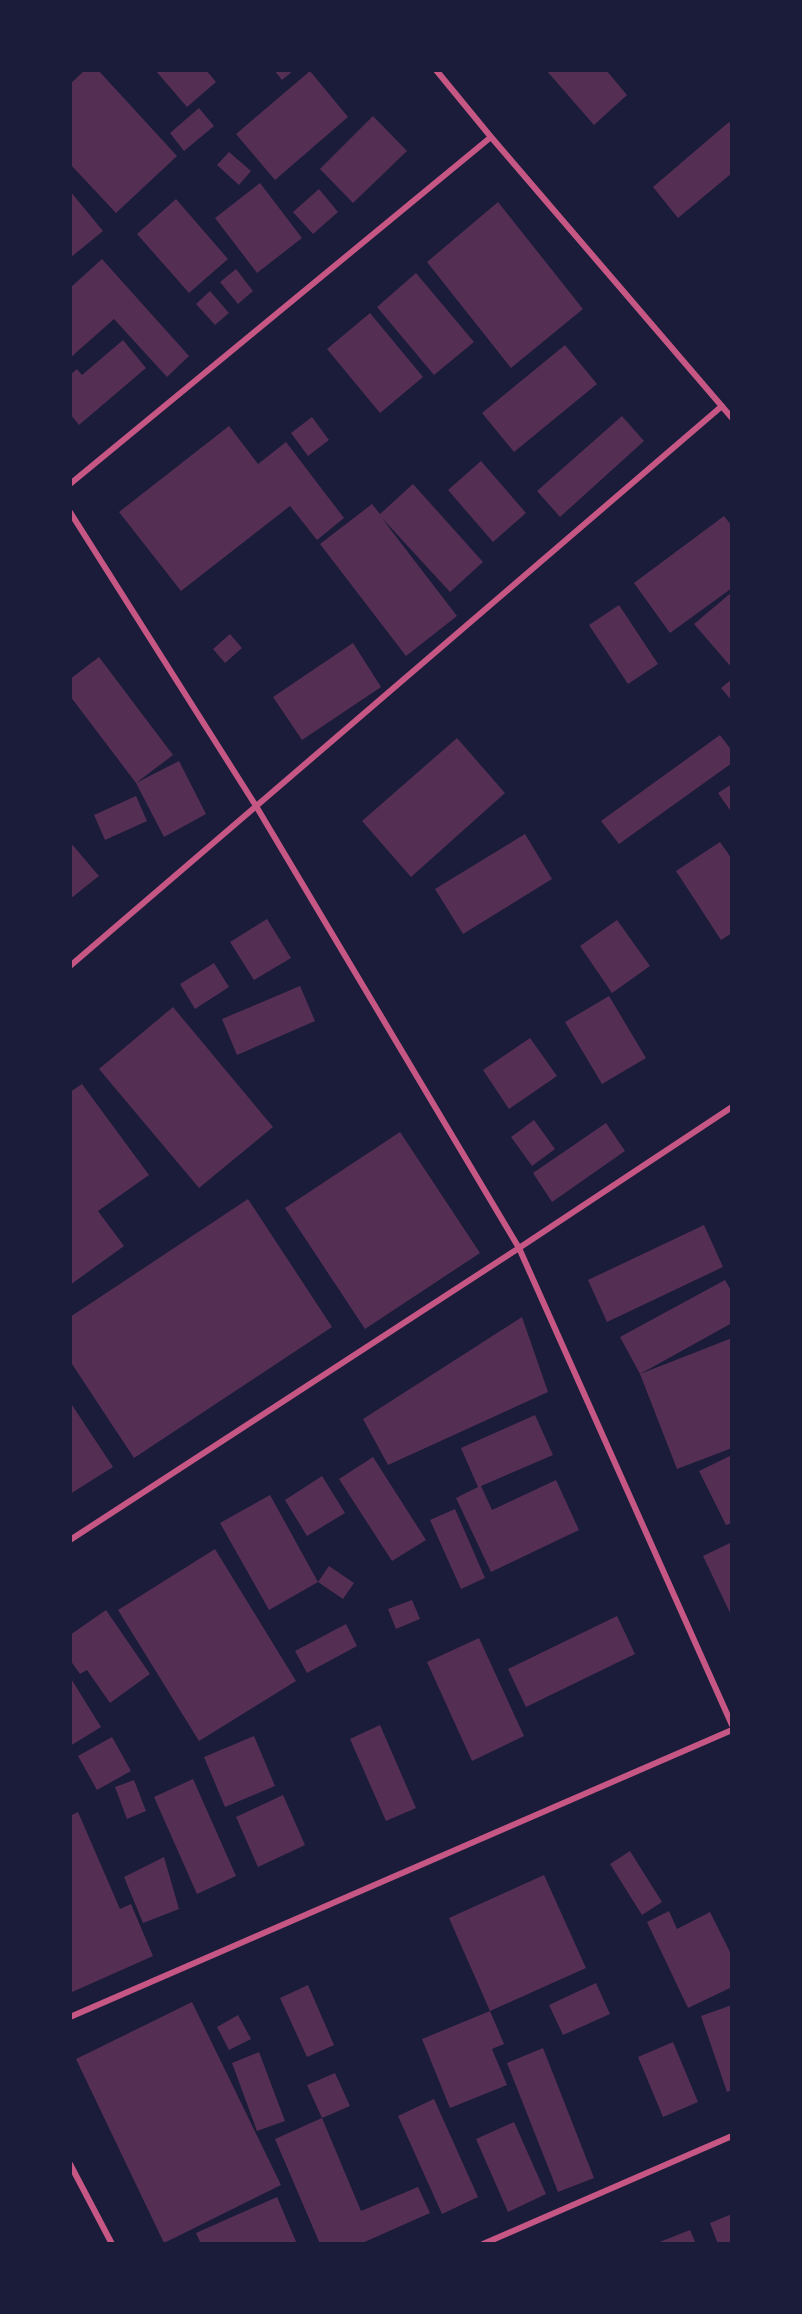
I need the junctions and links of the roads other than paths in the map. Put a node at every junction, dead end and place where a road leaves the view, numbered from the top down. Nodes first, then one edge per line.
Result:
1 (436, 70) edge
2 (491, 137) junction
3 (722, 406) junction
4 (732, 418) edge
5 (70, 484) edge
6 (70, 512) edge
7 (256, 806) junction
8 (70, 966) edge
9 (732, 1107) edge
10 (519, 1248) junction
11 (70, 1540) edge
12 (732, 1725) edge
13 (732, 1730) edge
14 (70, 2017) edge
15 (732, 2136) edge
16 (70, 2164) edge
17 (112, 2244) edge
18 (483, 2244) edge

1 - 2 street
2 - 3 street
2 - 5 street
3 - 4 street
3 - 7 street
6 - 7 street
7 - 8 street
7 - 10 street
9 - 10 street
10 - 11 street
10 - 12 street
13 - 14 street
15 - 18 street
16 - 17 street

